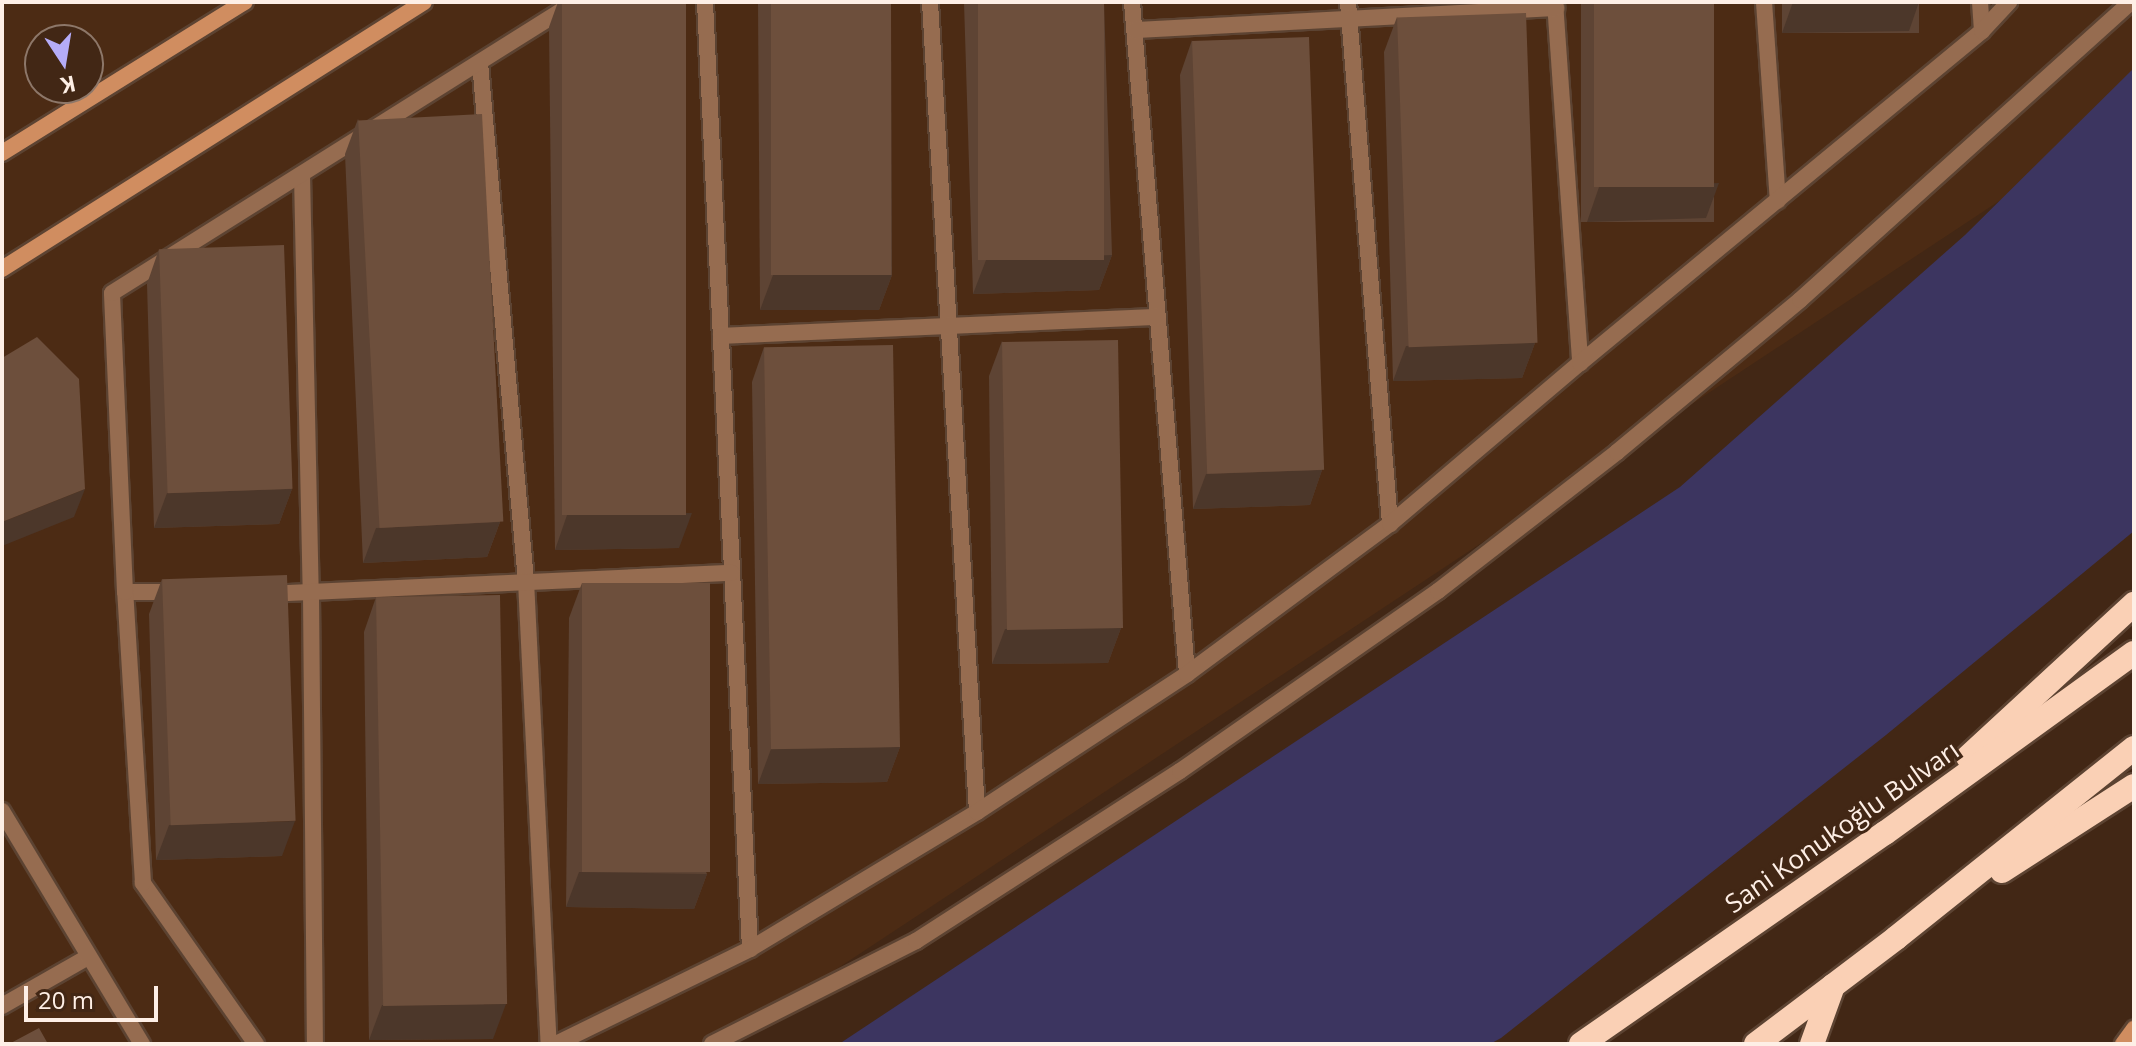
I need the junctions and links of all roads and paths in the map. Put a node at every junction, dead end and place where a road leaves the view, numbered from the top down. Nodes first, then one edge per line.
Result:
1 (245, 2) edge
2 (424, 2) edge
3 (575, 2) edge
4 (705, 2) edge
5 (930, 2) edge
6 (1132, 2) edge
7 (1764, 2) edge
8 (1980, 2) edge
9 (2009, 2) edge
10 (2131, 2) edge
11 (1556, 5) edge
12 (1349, 10) edge
13 (1135, 30) junction
14 (1982, 31) junction
15 (480, 63) junction
16 (2, 153) edge
17 (302, 175) junction
18 (1778, 201) junction
19 (2, 269) edge
20 (1158, 317) junction
21 (946, 324) junction
22 (721, 336) junction
23 (1580, 363) junction
24 (1390, 524) junction
25 (732, 573) junction
26 (526, 581) junction
27 (125, 592) junction
28 (202, 593) edge
29 (249, 593) edge
30 (311, 594) junction
31 (2134, 604) edge
32 (2134, 653) edge
33 (1187, 674) junction
34 (2134, 748) edge
35 (2134, 786) edge
36 (2, 811) edge
37 (977, 812) junction
38 (1885, 833) junction
39 (1896, 938) junction
40 (750, 949) junction
41 (88, 957) junction
42 (1834, 985) junction
43 (2, 1006) edge
44 (2134, 1029) edge
45 (142, 1044) edge
46 (256, 1044) edge
47 (315, 1044) edge
48 (549, 1044) edge
49 (556, 1044) edge
50 (712, 1044) edge
51 (1581, 1044) edge
52 (1756, 1044) edge
53 (1812, 1044) edge
54 (2123, 1044) edge

1 - 16 street
2 - 19 street
3 - 15 street
4 - 22 street
5 - 21 street
6 - 13 street
7 - 18 street
8 - 14 street
9 - 14 street
10 - 50 street
11 - 12 street
11 - 23 street
12 - 13 street
12 - 24 street
13 - 20 street
14 - 18 street
15 - 17 street
15 - 26 street
17 - 27 street
17 - 30 street
18 - 23 street
20 - 21 street
20 - 33 street
21 - 22 street
21 - 37 street
22 - 25 street
23 - 24 street
24 - 33 street
25 - 26 street
25 - 40 street
26 - 30 street
26 - 48 street
27 - 28 street
27 - 46 street
29 - 30 street
30 - 47 street
31 - 38 highway
32 - 38 highway, Sani Konukoğlu Bulvarı
33 - 37 street
34 - 39 highway
35 - 39 highway
36 - 41 street
37 - 40 street
38 - 51 highway, Sani Konukoğlu Bulvarı
39 - 42 highway
40 - 49 street
41 - 43 street
41 - 45 street
42 - 52 highway
42 - 53 highway
44 - 54 street

